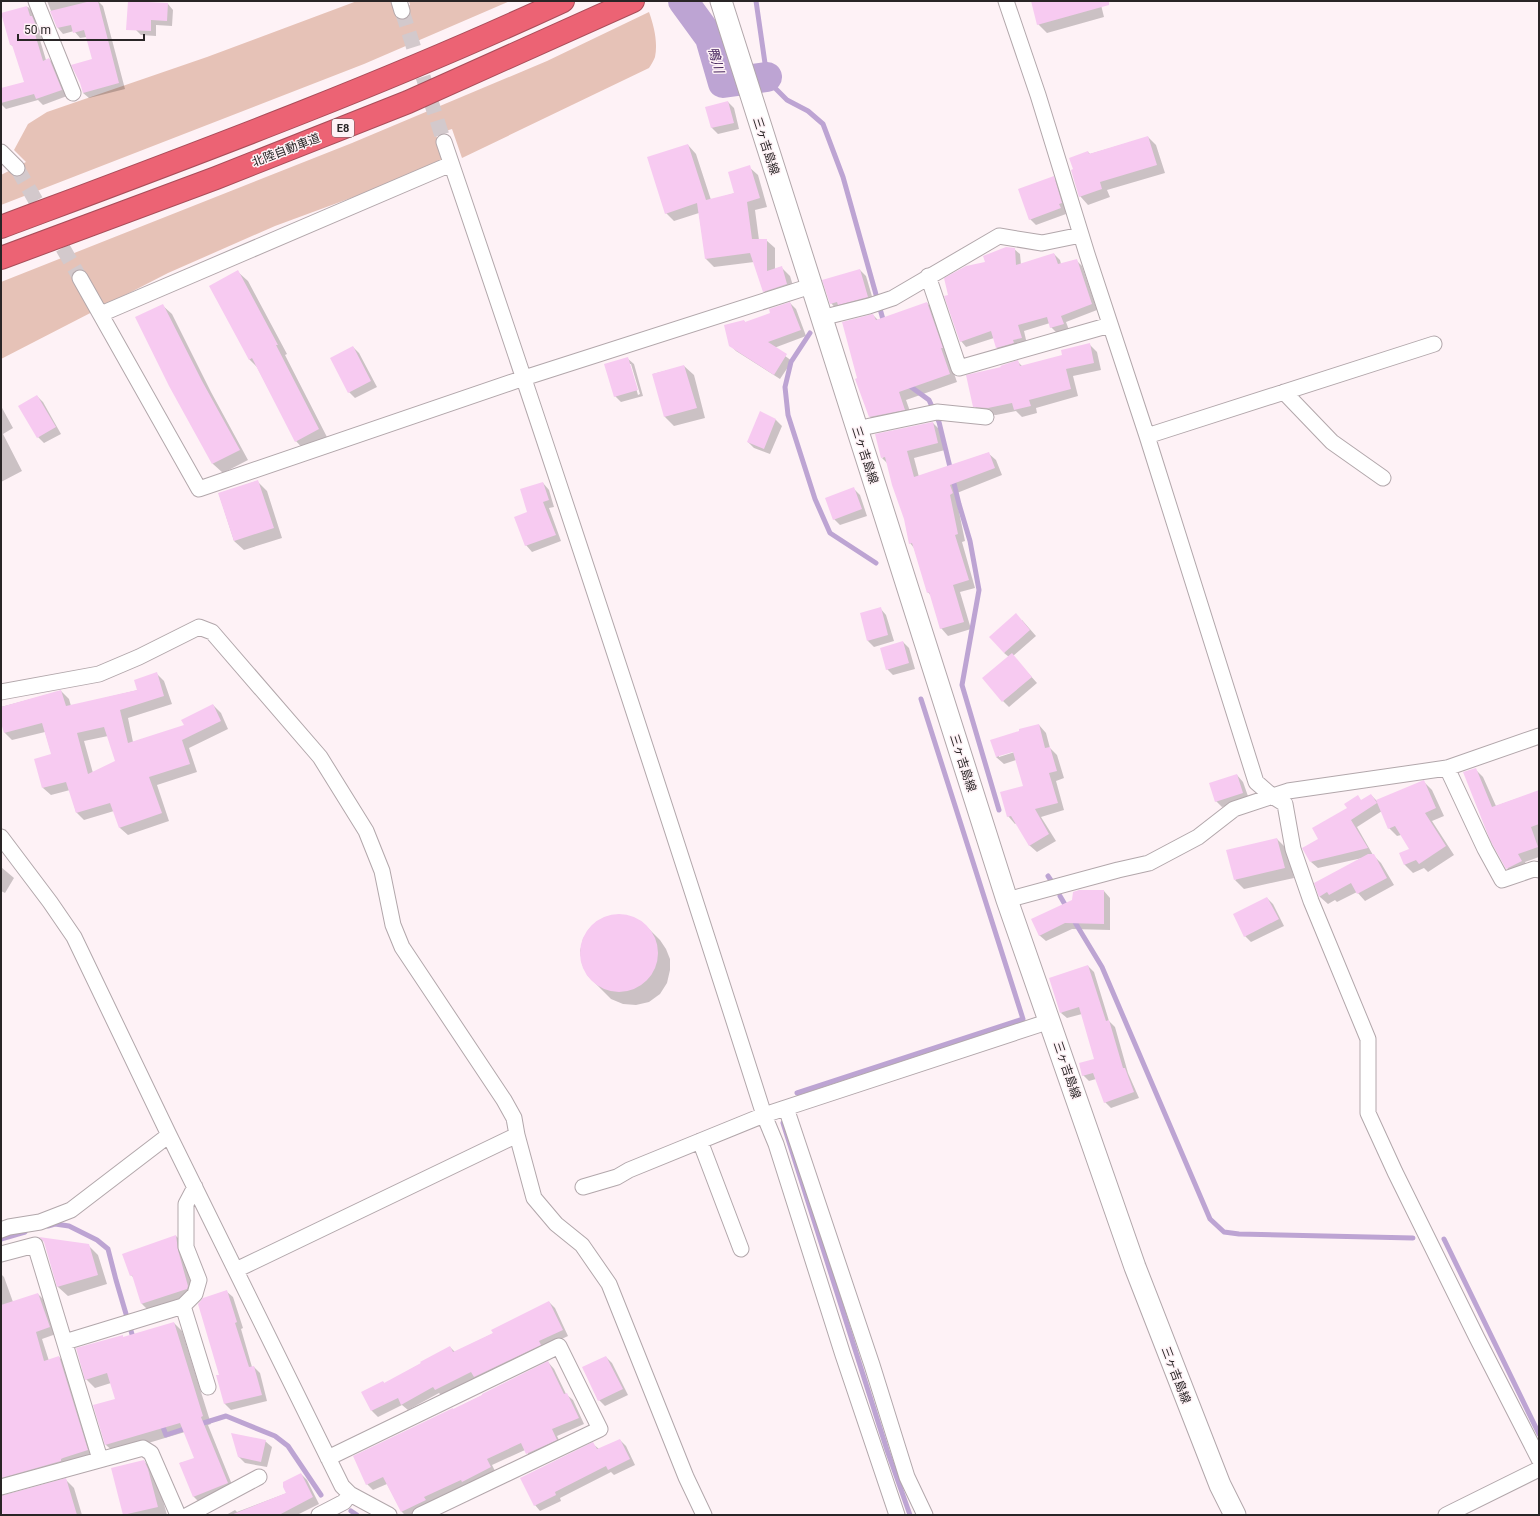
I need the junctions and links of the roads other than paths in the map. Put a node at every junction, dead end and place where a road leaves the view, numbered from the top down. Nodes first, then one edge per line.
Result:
1 (36, 1) edge
2 (563, 1) edge
3 (632, 1) edge
4 (721, 1) edge
5 (1006, 1) edge
6 (73, 93) dead end
7 (444, 142) tunnel mouth
8 (1, 152) edge
9 (451, 164) junction
10 (17, 168) tunnel mouth
11 (1, 227) edge
12 (1081, 235) junction
13 (48, 241) junction
14 (1, 258) edge
15 (1, 262) edge
16 (928, 276) junction
17 (80, 278) tunnel mouth
18 (811, 286) junction
19 (101, 314) junction
20 (821, 318) junction
21 (1110, 326) junction
22 (1434, 344) dead end
23 (524, 378) junction
24 (1284, 392) junction
25 (986, 417) dead end
26 (856, 429) junction
27 (1147, 436) junction
28 (1383, 478) dead end
29 (1, 692) edge
30 (1539, 736) edge
31 (1447, 768) junction
32 (1272, 796) junction
33 (1, 838) edge
34 (1539, 870) edge
35 (1007, 900) junction
36 (1050, 1021) junction
37 (786, 1108) junction
38 (764, 1115) junction
39 (169, 1135) junction
40 (518, 1135) junction
41 (700, 1141) junction
42 (195, 1187) junction
43 (583, 1187) dead end
44 (1, 1230) edge
45 (741, 1249) dead end
46 (1, 1254) edge
47 (236, 1270) junction
48 (184, 1306) junction
49 (65, 1342) junction
50 (208, 1387) dead end
51 (100, 1458) junction
52 (328, 1458) junction
53 (1539, 1459) edge
54 (1539, 1469) edge
55 (260, 1477) dead end
56 (1, 1487) edge
57 (350, 1494) junction
58 (178, 1515) edge
59 (188, 1515) edge
60 (319, 1515) edge
61 (389, 1515) edge
62 (420, 1515) edge
63 (704, 1515) edge
64 (897, 1515) edge
65 (925, 1515) edge
66 (1235, 1515) edge
67 (1446, 1515) edge

1 - 6 street
2 - 11 highway, E8
3 - 13 highway, 北陸自動車道 / E8
4 - 18 main road, 三ヶ吉島線
5 - 12 street
7 - 9 street
8 - 10 street
9 - 19 street
9 - 23 street
12 - 16 street
12 - 21 street
13 - 14 highway, 北陸自動車道 / E8
13 - 15 highway
16 - 20 street
16 - 21 street
17 - 19 street
18 - 20 main road, 三ヶ吉島線
18 - 23 street
19 - 23 street
20 - 26 main road, 三ヶ吉島線
21 - 27 street
22 - 24 street
23 - 38 street
24 - 27 street
24 - 28 street
25 - 26 street
26 - 35 main road, 三ヶ吉島線
27 - 32 street
29 - 40 street
30 - 31 street
31 - 32 street
31 - 34 street
32 - 35 street
32 - 53 street
33 - 39 street
35 - 36 main road, 三ヶ吉島線
36 - 37 street
36 - 66 main road, 三ヶ吉島線
37 - 38 street
37 - 65 street
38 - 41 street
38 - 64 street
39 - 42 street
39 - 44 street
40 - 47 street
40 - 63 street
41 - 43 street
41 - 45 street
42 - 47 street
42 - 48 street
46 - 49 street
47 - 52 street
48 - 49 street
48 - 50 street
49 - 51 street
51 - 56 street
51 - 58 street
52 - 57 street
52 - 62 street
54 - 67 street
55 - 59 street
57 - 60 street
57 - 61 street

